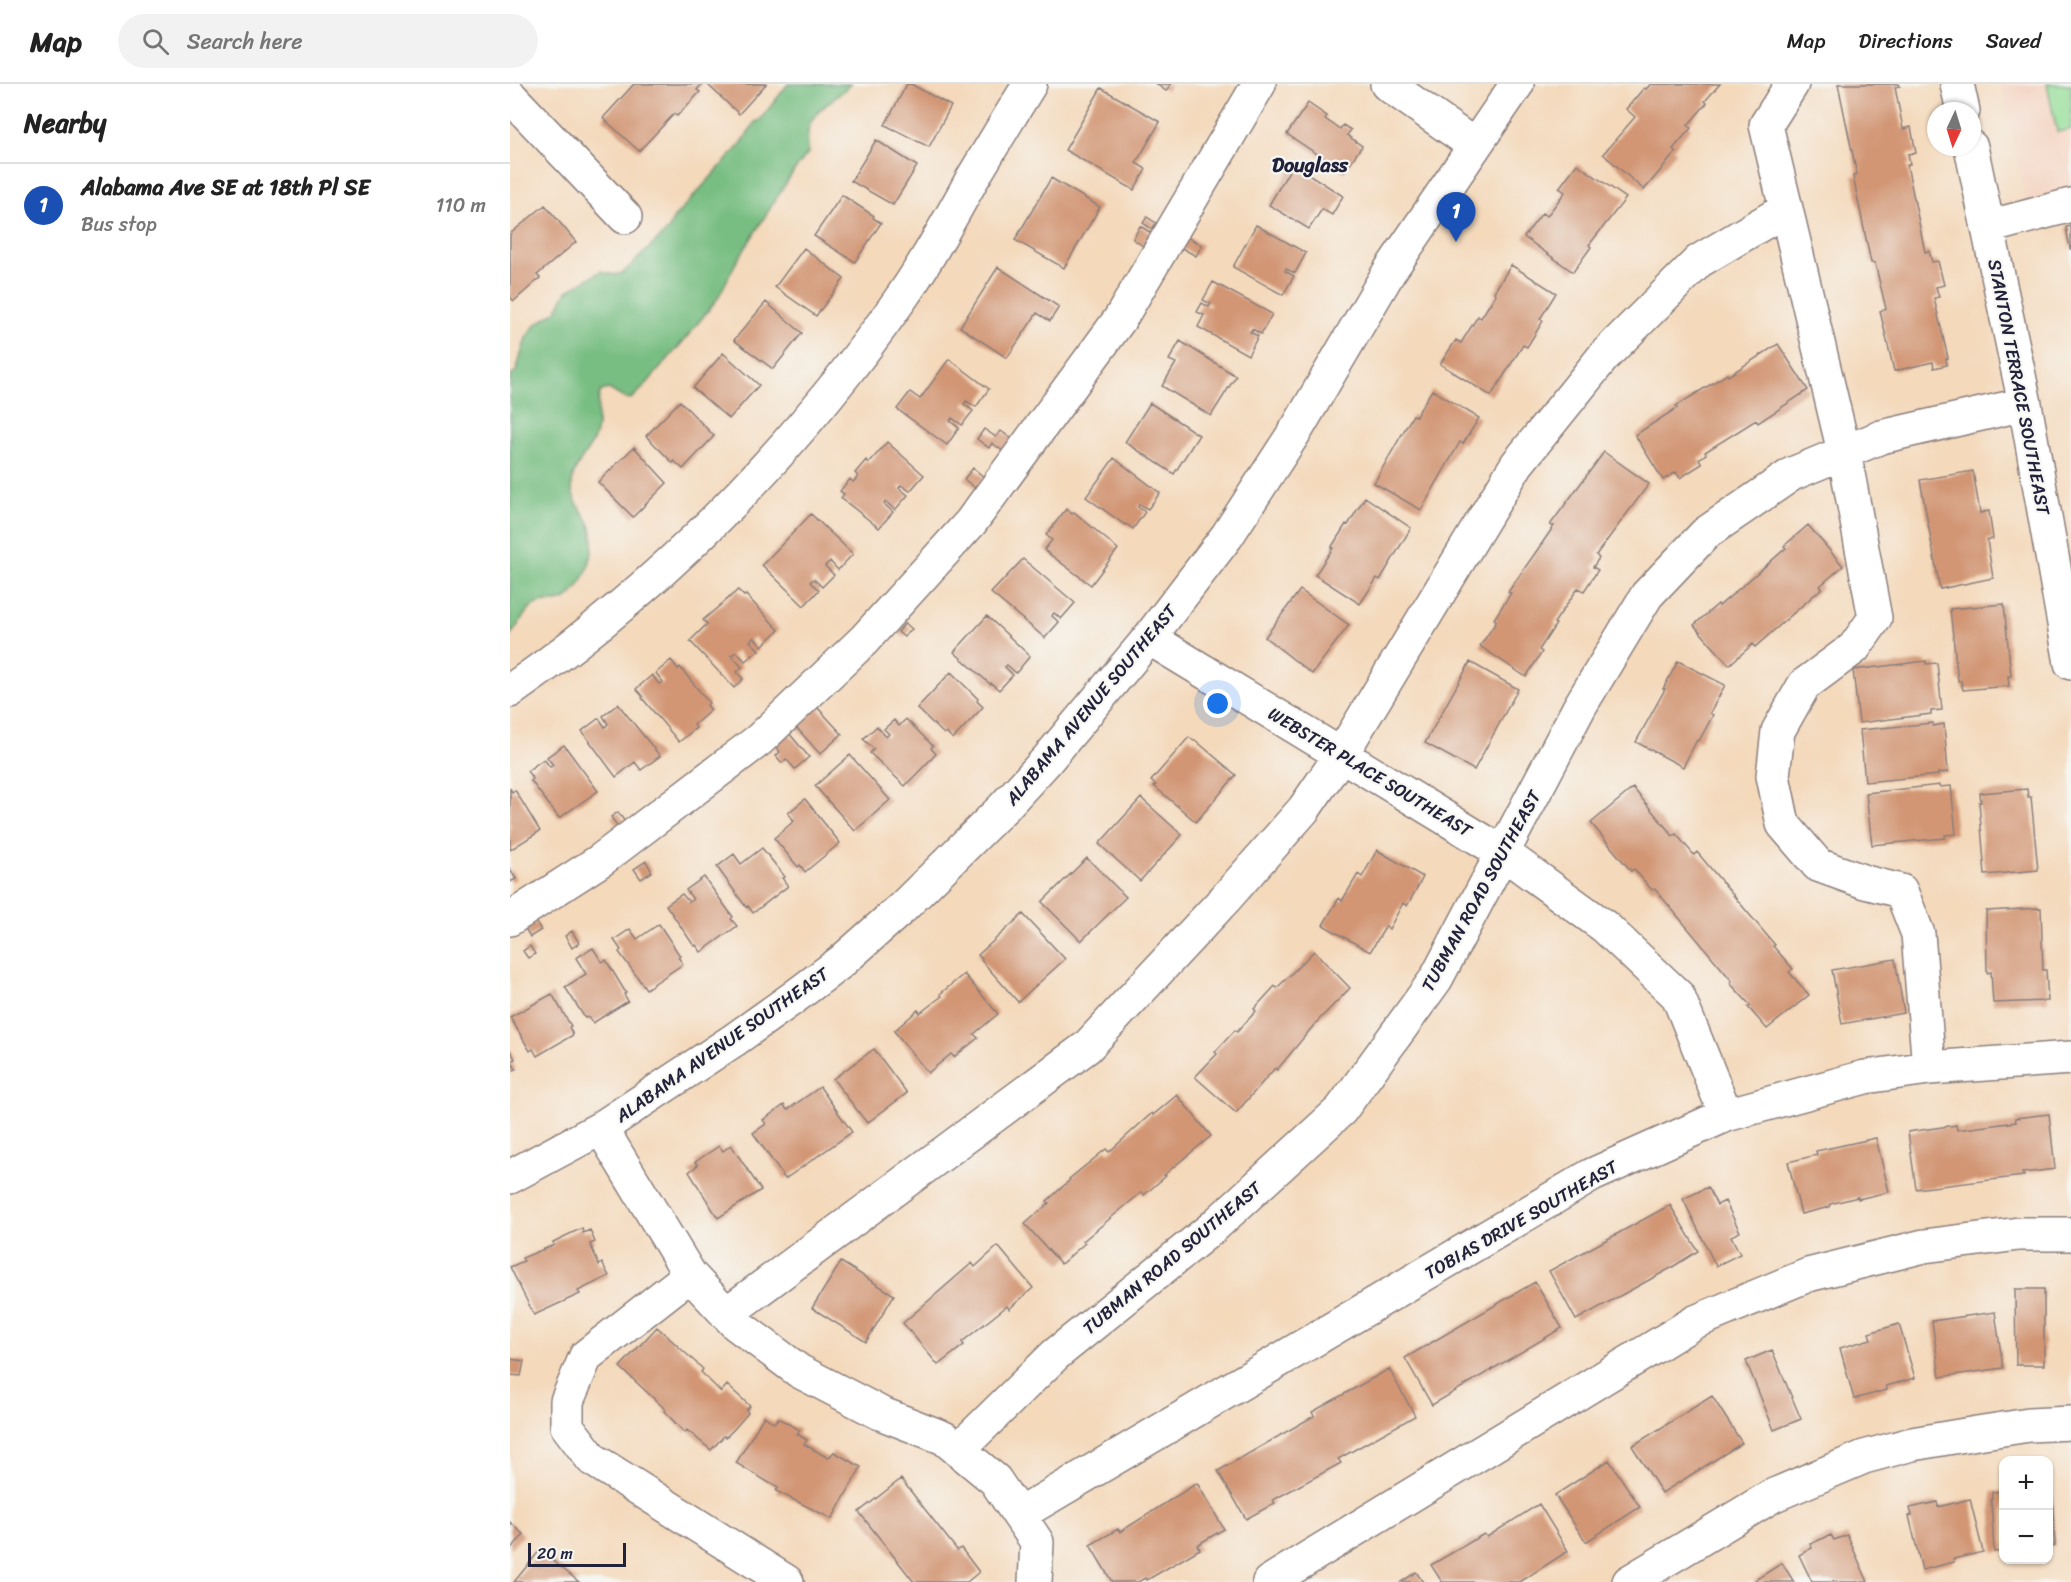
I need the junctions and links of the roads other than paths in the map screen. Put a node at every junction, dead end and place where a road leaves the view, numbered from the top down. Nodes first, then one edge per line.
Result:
1 (1030, 84) edge
2 (1259, 84) edge
3 (1387, 84) edge
4 (1517, 84) edge
5 (1792, 84) edge
6 (1957, 84) edge
7 (510, 96) edge
8 (1961, 102) edge
9 (1474, 145) junction
10 (1973, 156) edge
11 (2071, 205) edge
12 (1785, 210) junction
13 (625, 217) dead end
14 (1988, 227) junction
15 (2025, 404) junction
16 (1844, 452) junction
17 (2064, 584) edge
18 (1149, 638) junction
19 (2071, 663) edge
20 (510, 691) edge
21 (1341, 755) junction
22 (1503, 853) junction
23 (510, 919) edge
24 (2071, 1058) edge
25 (1929, 1068) junction
26 (1726, 1115) junction
27 (601, 1128) junction
28 (510, 1177) edge
29 (2071, 1234) edge
30 (690, 1275) junction
31 (726, 1314) junction
32 (2071, 1423) edge
33 (958, 1450) junction
34 (1020, 1514) junction
35 (787, 1582) edge
36 (1035, 1582) edge
37 (1269, 1582) edge
38 (1629, 1582) edge

1 - 20 street
2 - 23 street
3 - 9 street
4 - 9 street, ALABAMA AVENUE SOUTHEAST
5 - 12 street
6 - 8 street
7 - 13 street
9 - 18 street, ALABAMA AVENUE SOUTHEAST
10 - 14 street, STANTON TERRACE SOUTHEAST
11 - 14 street
12 - 16 street
12 - 21 street
14 - 15 street, STANTON TERRACE SOUTHEAST
15 - 16 street, TUBMAN ROAD SOUTHEAST
15 - 17 street, STANTON TERRACE SOUTHEAST
16 - 22 street, TUBMAN ROAD SOUTHEAST
16 - 25 street
17 - 19 street, STANTON TERRACE SOUTHEAST
18 - 21 street, WEBSTER PLACE SOUTHEAST
18 - 27 street, ALABAMA AVENUE SOUTHEAST
21 - 22 street, WEBSTER PLACE SOUTHEAST
21 - 31 street
22 - 26 street, WEBSTER PLACE SOUTHEAST
22 - 33 street, TUBMAN ROAD SOUTHEAST
24 - 25 street, TOBIAS DRIVE SOUTHEAST
25 - 26 street, TOBIAS DRIVE SOUTHEAST
26 - 34 street, TOBIAS DRIVE SOUTHEAST
27 - 28 street, ALABAMA AVENUE SOUTHEAST
27 - 30 street
29 - 37 street
30 - 31 street
30 - 35 street
31 - 33 street
32 - 38 street
33 - 34 street
34 - 36 street

